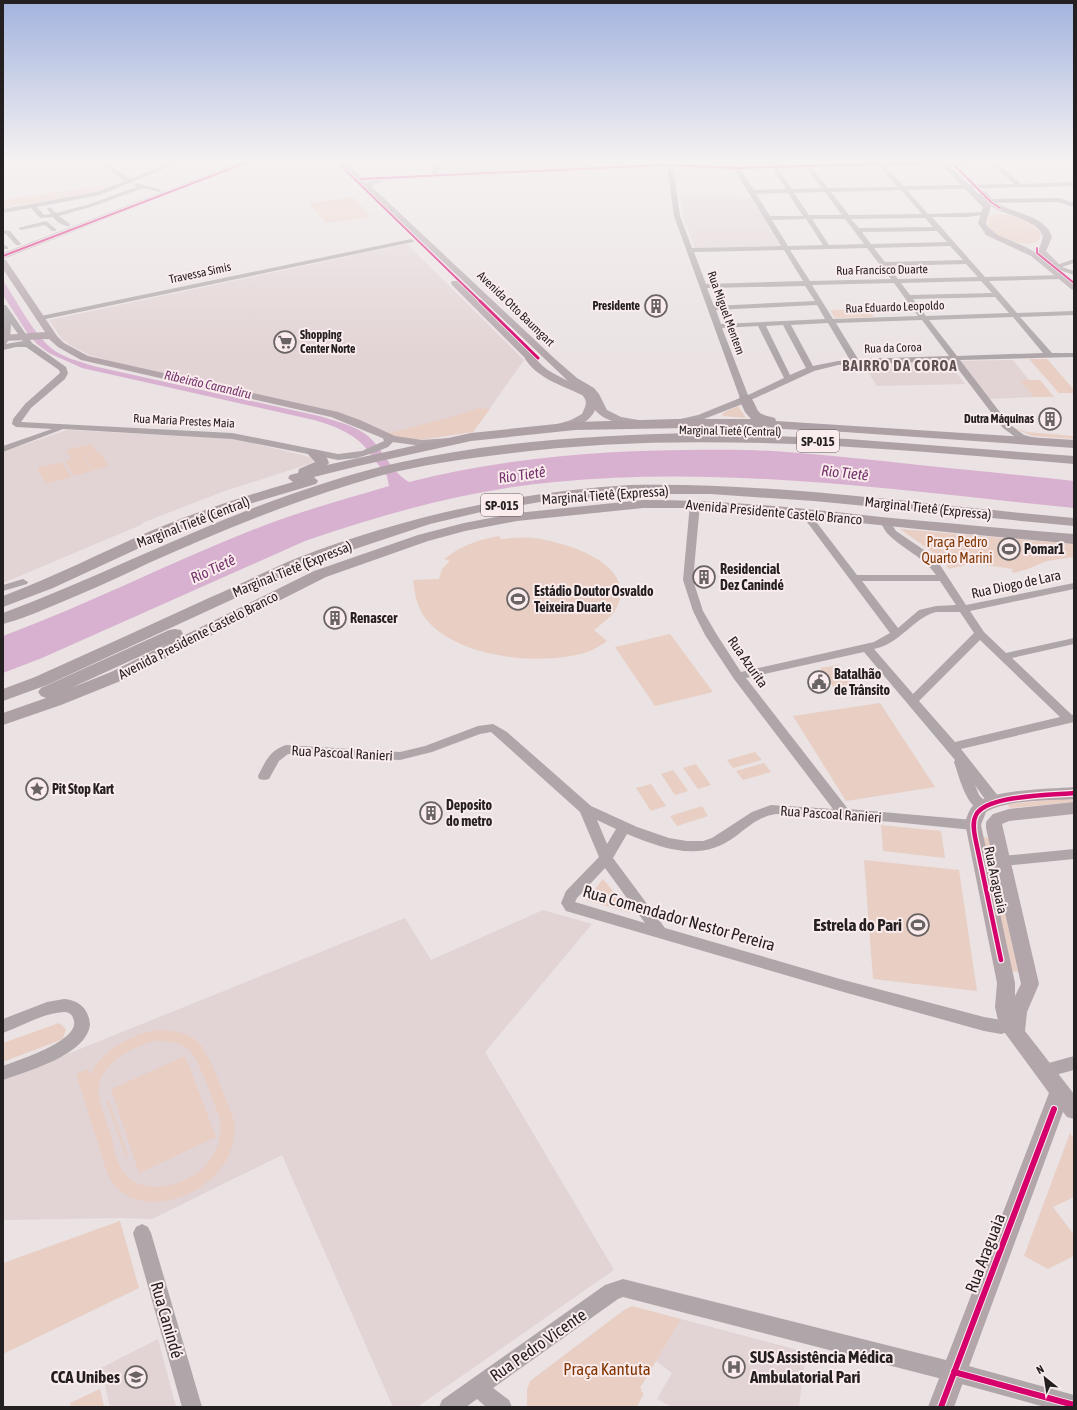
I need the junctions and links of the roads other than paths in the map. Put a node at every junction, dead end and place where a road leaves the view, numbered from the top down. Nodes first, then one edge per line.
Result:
1 (38, 225) edge
2 (48, 225) edge
3 (68, 225) edge
4 (78, 225) edge
5 (395, 225) edge
6 (408, 225) edge
7 (680, 225) edge
8 (772, 225) edge
9 (813, 225) edge
10 (854, 225) edge
11 (934, 225) edge
12 (983, 225) edge
13 (1037, 225) edge
14 (33, 226) junction
15 (21, 228) dead end
16 (938, 229) junction
17 (54, 230) junction
18 (858, 230) junction
19 (3, 232) edge
20 (41, 233) junction
21 (411, 241) junction
22 (952, 244) junction
23 (1044, 245) junction
24 (1016, 246) junction
25 (19, 247) junction
26 (870, 247) junction
27 (828, 248) junction
28 (786, 249) junction
29 (4, 250) edge
30 (690, 250) junction
31 (1074, 261) edge
32 (3, 262) edge
33 (968, 262) junction
34 (882, 264) junction
35 (1059, 270) junction
36 (1074, 273) edge
37 (984, 279) junction
38 (1074, 280) edge
39 (468, 281) junction
40 (896, 281) junction
41 (455, 283) junction
42 (807, 283) junction
43 (703, 286) junction
44 (1074, 287) edge
45 (998, 295) junction
46 (908, 297) junction
47 (819, 303) junction
48 (711, 308) junction
49 (5, 311) edge
50 (1074, 313) edge
51 (1015, 315) junction
52 (41, 318) junction
53 (923, 318) junction
54 (830, 321) junction
55 (786, 322) junction
56 (761, 324) junction
57 (718, 326) junction
58 (51, 336) junction
59 (27, 339) junction
60 (4, 340) edge
61 (3, 348) edge
62 (1074, 355) edge
63 (1050, 356) junction
64 (954, 358) junction
65 (551, 361) junction
66 (855, 361) junction
67 (535, 365) junction
68 (811, 369) junction
69 (788, 379) junction
70 (745, 400) junction
71 (720, 410) junction
72 (676, 423) junction
73 (742, 423) junction
74 (648, 424) junction
75 (811, 426) junction
76 (64, 428) junction
77 (554, 428) junction
78 (998, 440) junction
79 (449, 441) junction
80 (385, 442) junction
81 (1040, 442) junction
82 (1074, 444) edge
83 (3, 449) edge
84 (1074, 449) edge
85 (314, 453) junction
86 (1074, 454) edge
87 (412, 456) junction
88 (1074, 460) edge
89 (357, 461) junction
90 (392, 464) junction
91 (371, 474) junction
92 (269, 493) junction
93 (223, 501) junction
94 (694, 504) junction
95 (804, 512) junction
96 (862, 513) junction
97 (1036, 519) junction
98 (885, 522) junction
99 (1074, 522) edge
100 (1074, 531) edge
101 (135, 535) junction
102 (1074, 539) edge
103 (104, 568) junction
104 (855, 578) junction
105 (943, 578) junction
106 (1074, 586) edge
107 (3, 589) edge
108 (3, 596) edge
109 (3, 602) edge
110 (3, 609) edge
111 (963, 609) junction
112 (3, 619) edge
113 (897, 634) junction
114 (980, 634) junction
115 (1074, 641) edge
116 (868, 648) junction
117 (1004, 657) junction
118 (738, 676) junction
119 (3, 695) edge
120 (52, 696) junction
121 (912, 701) junction
122 (3, 708) edge
123 (3, 719) edge
124 (1071, 719) edge
125 (3, 728) edge
126 (954, 750) junction
127 (264, 776) dead end
128 (1074, 793) edge
129 (994, 808) junction
130 (1074, 808) edge
131 (586, 810) junction
132 (844, 814) junction
133 (973, 825) junction
134 (624, 828) junction
135 (997, 839) junction
136 (1074, 854) edge
137 (606, 858) junction
138 (1002, 861) junction
139 (659, 932) junction
140 (1004, 972) junction
141 (1028, 977) junction
142 (3, 1026) edge
143 (1013, 1026) junction
144 (1074, 1063) edge
145 (1044, 1070) junction
146 (3, 1073) edge
147 (1060, 1092) junction
148 (1074, 1110) edge
149 (142, 1233) dead end
150 (954, 1372) junction
151 (478, 1388) junction
152 (1074, 1405) edge
153 (192, 1407) edge
154 (449, 1407) edge
155 (502, 1407) edge
156 (941, 1407) edge

1 - 14 street
2 - 17 street
3 - 17 main road
4 - 25 main road
5 - 21 main road, Avenida Otto Baumgart
6 - 39 main road, Avenida Otto Baumgart
7 - 30 street, Rua Miguel Mentem
8 - 28 street
9 - 27 street
10 - 18 street
11 - 16 street
12 - 24 main road
13 - 23 main road
14 - 15 street
14 - 20 street
16 - 18 street
16 - 22 street
17 - 20 main road
18 - 26 street
19 - 25 street
20 - 25 main road
21 - 41 main road, Avenida Otto Baumgart
21 - 52 street, Travessa Simis
22 - 26 street
22 - 33 street
23 - 24 main road
23 - 35 main road
24 - 35 main road
25 - 29 main road
25 - 32 main road
26 - 27 street
26 - 34 street
27 - 28 street
28 - 30 street
28 - 42 street
30 - 43 street, Rua Miguel Mentem
31 - 35 street
32 - 52 main road
33 - 34 street
33 - 37 street
34 - 40 street
35 - 36 street
35 - 37 street, Rua Francisco Duarte
35 - 38 main road
35 - 44 main road
37 - 40 street, Rua Francisco Duarte
37 - 45 street
39 - 41 main road
39 - 65 main road, Avenida Otto Baumgart
40 - 42 street, Rua Francisco Duarte
40 - 46 street
41 - 67 main road, Avenida Otto Baumgart
42 - 43 street, Rua Francisco Duarte
42 - 47 street
43 - 48 street, Rua Miguel Mentem
45 - 46 street
45 - 51 street
46 - 53 street
47 - 48 street
47 - 54 street
48 - 57 street, Rua Miguel Mentem
49 - 59 street
49 - 60 street
50 - 51 street, Rua Eduardo Leopoldo
51 - 53 street, Rua Eduardo Leopoldo
51 - 63 street
52 - 58 main road
53 - 54 street, Rua Eduardo Leopoldo
53 - 64 street
54 - 55 street, Rua Eduardo Leopoldo
54 - 66 street
55 - 56 street, Rua Eduardo Leopoldo
55 - 68 street
56 - 57 street, Rua Eduardo Leopoldo
56 - 69 street
57 - 70 street, Rua Miguel Mentem
58 - 59 main road
58 - 80 main road
59 - 60 main road
59 - 61 street
59 - 76 street
62 - 63 street, Rua da Coroa
63 - 64 street, Rua da Coroa
64 - 66 street, Rua da Coroa
64 - 81 street
65 - 67 main road
65 - 74 main road, Avenida Otto Baumgart
66 - 68 street, Rua da Coroa
67 - 77 main road, Avenida Otto Baumgart
68 - 69 street, Rua da Coroa
69 - 70 street, Rua da Coroa
70 - 71 street, Rua da Coroa
70 - 75 highway
71 - 72 street, Rua da Coroa
71 - 73 highway
72 - 73 highway
72 - 74 highway
73 - 75 highway
74 - 77 highway
75 - 78 highway
76 - 83 street, Rua Maria Prestes Maia
76 - 85 street, Rua Maria Prestes Maia
77 - 79 highway
78 - 81 highway
78 - 84 highway
79 - 80 main road
79 - 87 highway
80 - 89 street, Rua Maria Prestes Maia
81 - 82 highway
85 - 89 street, Rua Maria Prestes Maia
85 - 93 highway
86 - 87 highway, Marginal Tietê (Central)
87 - 88 highway, SP-015
87 - 89 highway
87 - 90 highway, SP-015
89 - 90 highway, Marginal Tietê (Central)
89 - 92 highway, Marginal Tietê (Central)
89 - 93 highway
90 - 91 highway, SP-015
91 - 103 highway
91 - 112 highway, SP-015
92 - 103 highway
92 - 109 highway, Marginal Tietê (Central)
93 - 101 highway
94 - 95 highway, Avenida Presidente Castelo Branco
94 - 118 street, Rua Azurita
94 - 120 highway, Avenida Presidente Castelo Branco
95 - 98 highway, Avenida Presidente Castelo Branco
95 - 104 street
96 - 97 highway
96 - 100 highway
96 - 120 highway
97 - 99 highway, Marginal Tietê (Expressa) / SP-015
97 - 119 highway, Marginal Tietê (Expressa) / SP-015
98 - 102 highway, Avenida Presidente Castelo Branco
98 - 105 street
101 - 107 highway
101 - 108 highway
103 - 110 highway
104 - 105 street
104 - 113 street
105 - 111 street
106 - 111 street, Rua Diogo de Lara
111 - 113 street, Rua Diogo de Lara
111 - 114 street
113 - 116 street, Rua Diogo de Lara
114 - 117 street
114 - 121 street
115 - 117 street
116 - 118 street, Rua Diogo de Lara
116 - 121 street
117 - 124 street
118 - 132 street, Rua Azurita
120 - 122 highway
120 - 123 highway
120 - 125 highway
121 - 126 street
124 - 126 street
126 - 129 street
127 - 131 street, Rua Pascoal Ranieri
128 - 129 main road
129 - 130 main road
129 - 133 main road
129 - 135 main road, Rua Araguaia
131 - 134 street, Rua Pascoal Ranieri
131 - 137 street
132 - 133 street, Rua Pascoal Ranieri
132 - 134 street, Rua Pascoal Ranieri
133 - 135 main road
133 - 140 main road, Rua Araguaia
134 - 137 street
135 - 138 main road, Rua Araguaia
136 - 138 street
137 - 139 street
137 - 139 street, Rua Comendador Nestor Pereira
138 - 141 main road, Rua Araguaia
139 - 143 street, Rua Comendador Nestor Pereira
140 - 141 main road
140 - 143 main road, Rua Araguaia
141 - 143 main road, Rua Araguaia
142 - 146 street
143 - 145 main road, Rua Araguaia
144 - 145 street
145 - 147 main road, Rua Araguaia
147 - 148 main road
147 - 150 main road, Rua Araguaia
149 - 153 street, Rua Canindé
150 - 151 street, Rua Pedro Vicente
150 - 152 street
150 - 156 main road, Rua Araguaia
151 - 154 street, Rua Pedro Vicente
151 - 155 street

